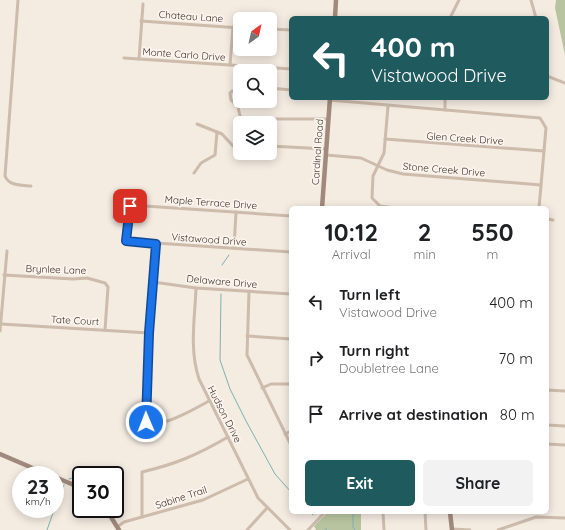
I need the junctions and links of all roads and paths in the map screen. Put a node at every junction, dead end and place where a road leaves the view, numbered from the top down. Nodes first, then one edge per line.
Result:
1 (18, 0) edge
2 (336, 0) edge
3 (459, 0) edge
4 (531, 0) edge
5 (143, 4) dead end
6 (335, 16) edge
7 (451, 16) edge
8 (535, 16) edge
9 (141, 21) junction
10 (233, 27) joint
11 (277, 29) edge
12 (289, 30) edge
13 (124, 58) dead end
14 (139, 59) junction
15 (230, 65) junction
16 (289, 69) edge
17 (549, 77) edge
18 (565, 83) edge
19 (277, 89) edge
20 (289, 90) edge
21 (330, 100) edge
22 (338, 100) edge
23 (445, 100) edge
24 (388, 106) junction
25 (238, 107) joint
26 (238, 108) edge
27 (444, 110) junction
28 (328, 119) junction
29 (197, 124) dead end
30 (217, 132) junction
31 (385, 139) junction
32 (233, 146) edge
33 (277, 147) edge
34 (544, 151) junction
35 (326, 152) junction
36 (378, 165) junction
37 (194, 173) dead end
38 (541, 185) junction
39 (31, 186) dead end
40 (322, 206) edge
41 (380, 206) edge
42 (539, 206) edge
43 (236, 212) junction
44 (289, 216) edge
45 (114, 217) dead end
46 (128, 218) junction
47 (549, 219) edge
48 (553, 220) dead end
49 (156, 244) junction
50 (234, 248) junction
51 (7, 251) dead end
52 (289, 252) edge
53 (4, 275) junction
54 (153, 282) junction
55 (196, 288) junction
56 (250, 291) junction
57 (289, 294) edge
58 (1, 324) edge
59 (105, 330) junction
60 (0, 331) edge
61 (149, 333) junction
62 (247, 336) junction
63 (289, 339) edge
64 (289, 384) edge
65 (262, 388) junction
66 (549, 390) edge
67 (565, 392) edge
68 (209, 401) junction
69 (549, 425) edge
70 (565, 426) edge
71 (289, 432) edge
72 (285, 434) junction
73 (228, 437) junction
74 (289, 441) edge
75 (549, 444) edge
76 (565, 445) edge
77 (0, 454) edge
78 (28, 466) edge
79 (248, 479) junction
80 (266, 508) junction
81 (323, 514) edge
82 (383, 514) edge
83 (425, 514) edge
84 (450, 514) edge
85 (142, 517) junction
86 (112, 518) edge
87 (565, 518) edge
88 (118, 528) edge
89 (452, 529) edge
90 (247, 530) edge
91 (290, 530) edge
92 (308, 530) edge
93 (384, 530) edge
94 (426, 530) edge
95 (470, 530) edge
96 (498, 530) edge

1 - 39 street
2 - 6 street
3 - 7 street
4 - 8 street
5 - 9 street
9 - 10 street, Chateau Lane
9 - 14 street
10 - 15 street
11 - 12 street
13 - 14 street, Monte Carlo Drive
14 - 15 street, Monte Carlo Drive
15 - 16 street, Monte Carlo Drive
17 - 18 street
19 - 20 street
21 - 28 street, Cardinal Road
22 - 24 street
23 - 27 street
24 - 27 street
24 - 31 street
25 - 25 street
26 - 28 street
27 - 34 street
28 - 35 street, Cardinal Road
29 - 30 street
30 - 32 street
30 - 37 street
31 - 34 street, Glen Creek Drive
31 - 36 street
33 - 35 street, Stone Creek Drive
34 - 38 street
35 - 36 street, Stone Creek Drive
35 - 40 street, Cardinal Road
36 - 38 street, Stone Creek Drive
36 - 41 street
38 - 42 street
43 - 44 street, Maple Terrace Drive
43 - 46 street, Maple Terrace Drive
43 - 50 street
45 - 46 street
46 - 49 street, Vistawood Drive
47 - 48 street
49 - 50 street, Vistawood Drive
49 - 54 street
50 - 52 street, Vistawood Drive
51 - 53 street
53 - 58 street
53 - 59 street, Brynlee Lane
54 - 55 street, Delaware Drive
54 - 61 street
55 - 56 street, Delaware Drive
55 - 68 street, Hudson Drive
56 - 57 street, Delaware Drive
56 - 62 street
58 - 59 street, Tate Court
58 - 60 street
59 - 61 street, Tate Court
61 - 68 street
62 - 63 street
62 - 65 street
64 - 65 street
65 - 72 street
66 - 67 street
68 - 73 street, Hudson Drive
69 - 70 street
71 - 72 street
72 - 74 street
73 - 79 street, Hudson Drive
73 - 85 street
75 - 76 street
77 - 78 street
79 - 80 street, Hudson Drive
79 - 85 street, Sabine Trail
80 - 90 street
80 - 91 street, Hudson Drive
81 - 92 street
82 - 93 street
83 - 94 street
84 - 89 street
85 - 88 street, Sabine Trail
86 - 88 street
87 - 96 street
89 - 95 street

